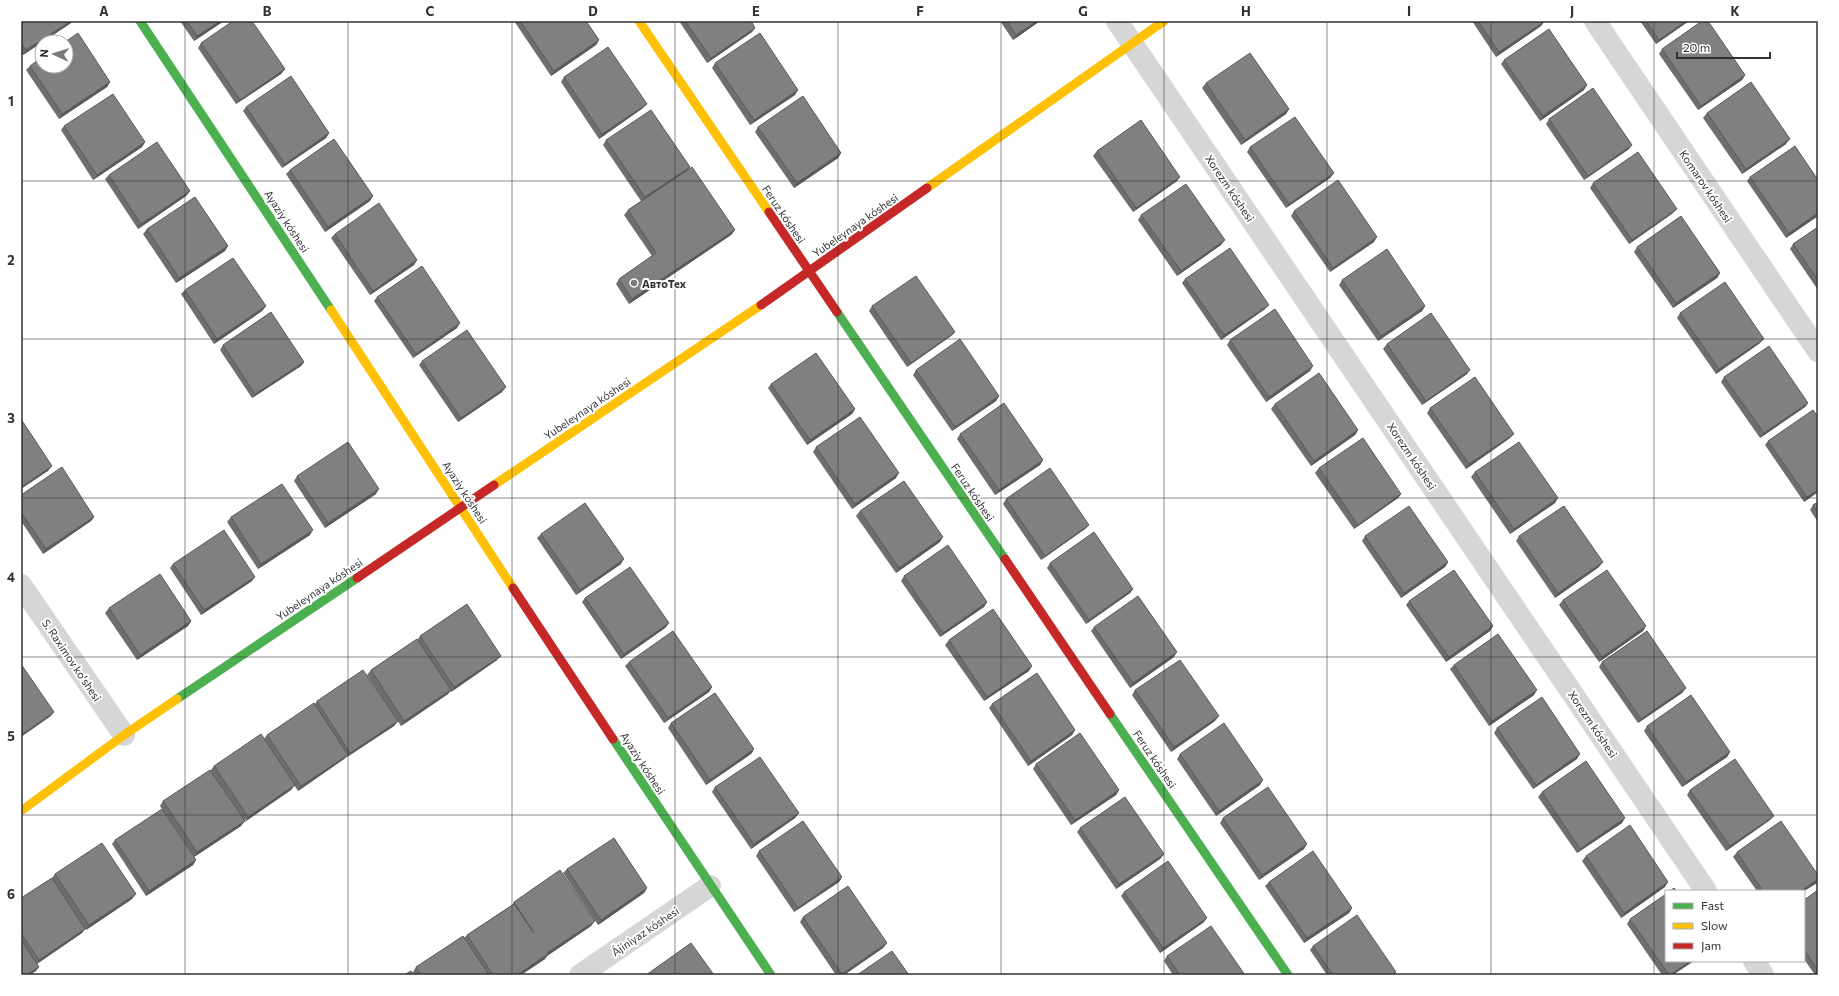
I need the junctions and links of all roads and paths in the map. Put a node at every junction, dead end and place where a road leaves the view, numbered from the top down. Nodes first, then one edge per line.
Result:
1 (140, 21) edge
2 (639, 21) edge
3 (1117, 21) edge
4 (1164, 21) edge
5 (1595, 21) edge
6 (1132, 43) junction
7 (809, 272) junction
8 (1818, 351) edge
9 (461, 507) junction
10 (21, 585) edge
11 (124, 735) junction
12 (21, 811) edge
13 (710, 886) junction
14 (1705, 890) edge
15 (1755, 962) edge
16 (580, 975) edge
17 (771, 975) edge
18 (1288, 975) edge
19 (1763, 975) edge

1 - 9 street, Ayaziy kóshesi
2 - 7 street, Feruz kóshesi
3 - 6 street, Xorezm kóshesi
4 - 6 street, Yubeleynaya kóshesi
5 - 8 street, Komarov kóshesi
6 - 7 street, Yubeleynaya kóshesi
6 - 14 street, Xorezm kóshesi
7 - 9 street, Yubeleynaya kóshesi
7 - 18 street, Feruz kóshesi
9 - 11 street, Yubeleynaya kóshesi
9 - 13 street, Ayaziy kóshesi
10 - 11 street, S. Raximov ko'shesi
11 - 12 street, Yubeleynaya kóshesi
13 - 16 street, Ájiniyaz kóshesi
13 - 17 street, Ayaziy kóshesi
15 - 19 street

